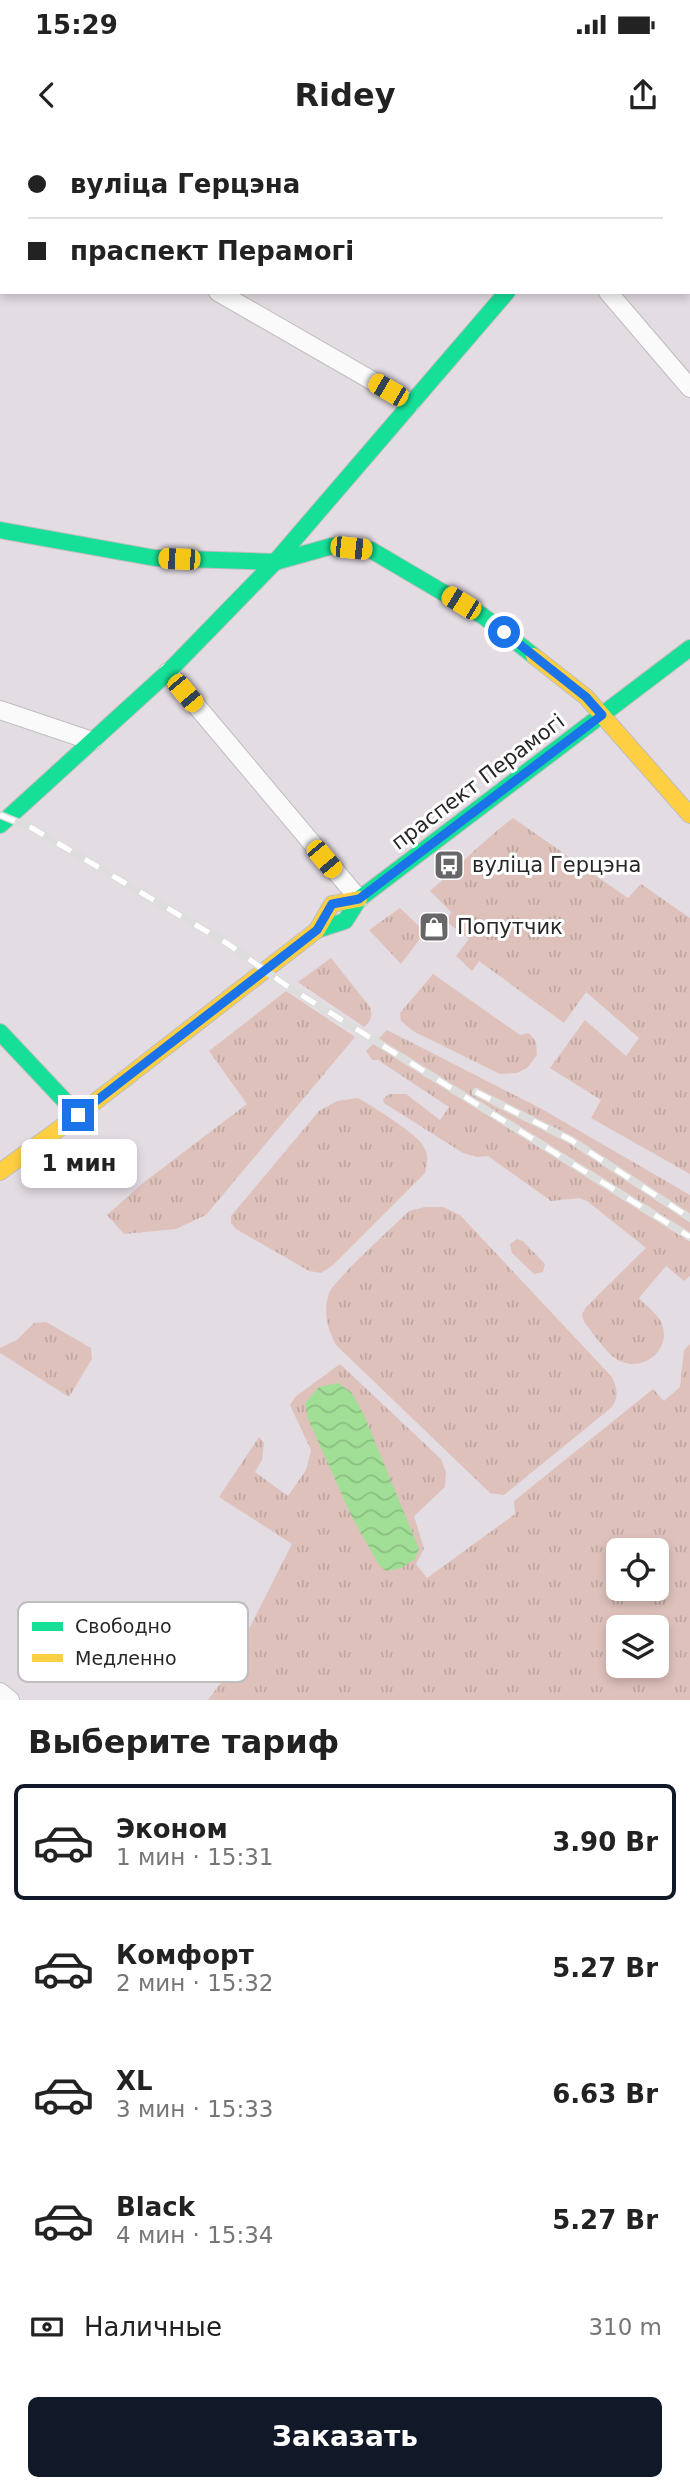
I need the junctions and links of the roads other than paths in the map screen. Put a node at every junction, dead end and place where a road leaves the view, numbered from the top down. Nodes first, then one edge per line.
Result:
1 (221, 294) edge
2 (505, 294) edge
3 (610, 294) edge
4 (690, 388) edge
5 (411, 403) junction
6 (0, 530) edge
7 (275, 562) junction
8 (690, 648) edge
9 (168, 673) junction
10 (0, 710) edge
11 (602, 715) junction
12 (92, 741) junction
13 (690, 815) edge
14 (0, 825) edge
15 (359, 899) junction
16 (0, 1032) edge
17 (78, 1115) junction
18 (0, 1172) edge
19 (0, 1692) edge
20 (10, 1700) edge

1 - 5 street
2 - 5 street
3 - 4 street
5 - 7 street
6 - 7 street
7 - 9 street
7 - 11 street
8 - 11 street, праспект Перамогі
9 - 12 street
9 - 15 street
10 - 12 street
11 - 13 street
11 - 15 street, праспект Перамогі
12 - 14 street
15 - 17 street, праспект Перамогі
16 - 17 street
17 - 18 street, праспект Перамогі
19 - 20 street

